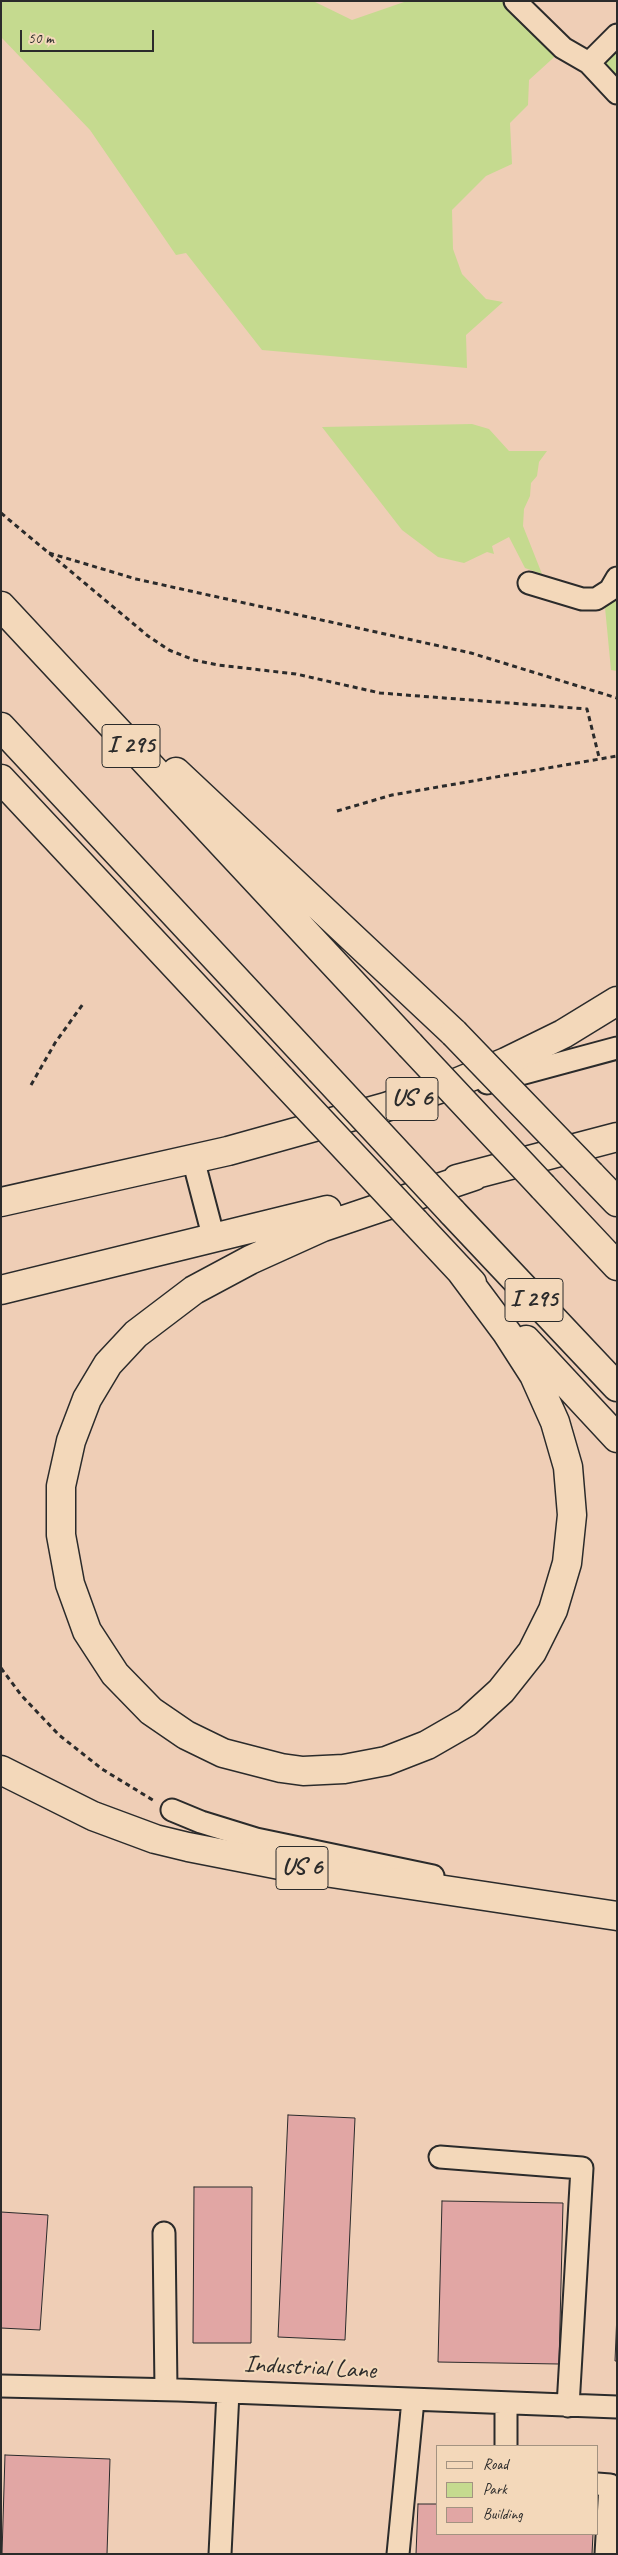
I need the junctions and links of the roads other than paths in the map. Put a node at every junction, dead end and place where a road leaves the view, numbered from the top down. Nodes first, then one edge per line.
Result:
1 (515, 1) edge
2 (617, 35) edge
3 (589, 62) junction
4 (617, 93) edge
5 (617, 578) edge
6 (529, 583) dead end
7 (1, 606) edge
8 (44, 651) junction
9 (1, 727) edge
10 (1, 779) edge
11 (617, 1001) edge
12 (617, 1048) edge
13 (293, 1135) junction
14 (617, 1136) edge
15 (193, 1160) junction
16 (474, 1176) junction
17 (1, 1202) edge
18 (617, 1202) edge
19 (214, 1239) junction
20 (617, 1266) edge
21 (460, 1270) junction
22 (1, 1290) edge
23 (617, 1387) edge
24 (617, 1438) edge
25 (1, 1770) edge
26 (172, 1810) road end
27 (617, 1916) edge
28 (440, 2157) dead end
29 (164, 2233) dead end
30 (1, 2386) edge
31 (166, 2389) junction
32 (228, 2392) junction
33 (412, 2400) junction
34 (506, 2404) junction
35 (568, 2406) junction
36 (617, 2407) edge
37 (506, 2445) edge
38 (598, 2484) edge
39 (220, 2554) edge
40 (398, 2554) edge
41 (606, 2554) edge

1 - 3 street
2 - 3 street
3 - 4 street
5 - 6 street
7 - 8 highway, I 295
8 - 18 highway, bridge
8 - 20 highway, I 295, bridge
9 - 23 highway, I 295, bridge
10 - 21 highway, bridge
11 - 13 highway, US 6
12 - 13 street
13 - 15 highway, US 6
14 - 16 highway
15 - 17 highway, US 6
15 - 19 street
16 - 19 highway
16 - 21 highway
19 - 22 highway
21 - 24 highway
25 - 27 highway, US 6
26 - 27 street
28 - 35 street
29 - 31 street
30 - 31 street, Industrial Lane
31 - 32 street, Industrial Lane
32 - 33 street, Industrial Lane
32 - 39 street
33 - 34 street, Industrial Lane
33 - 40 street
34 - 35 street, Industrial Lane
34 - 37 street
35 - 36 street, Industrial Lane
38 - 41 street

